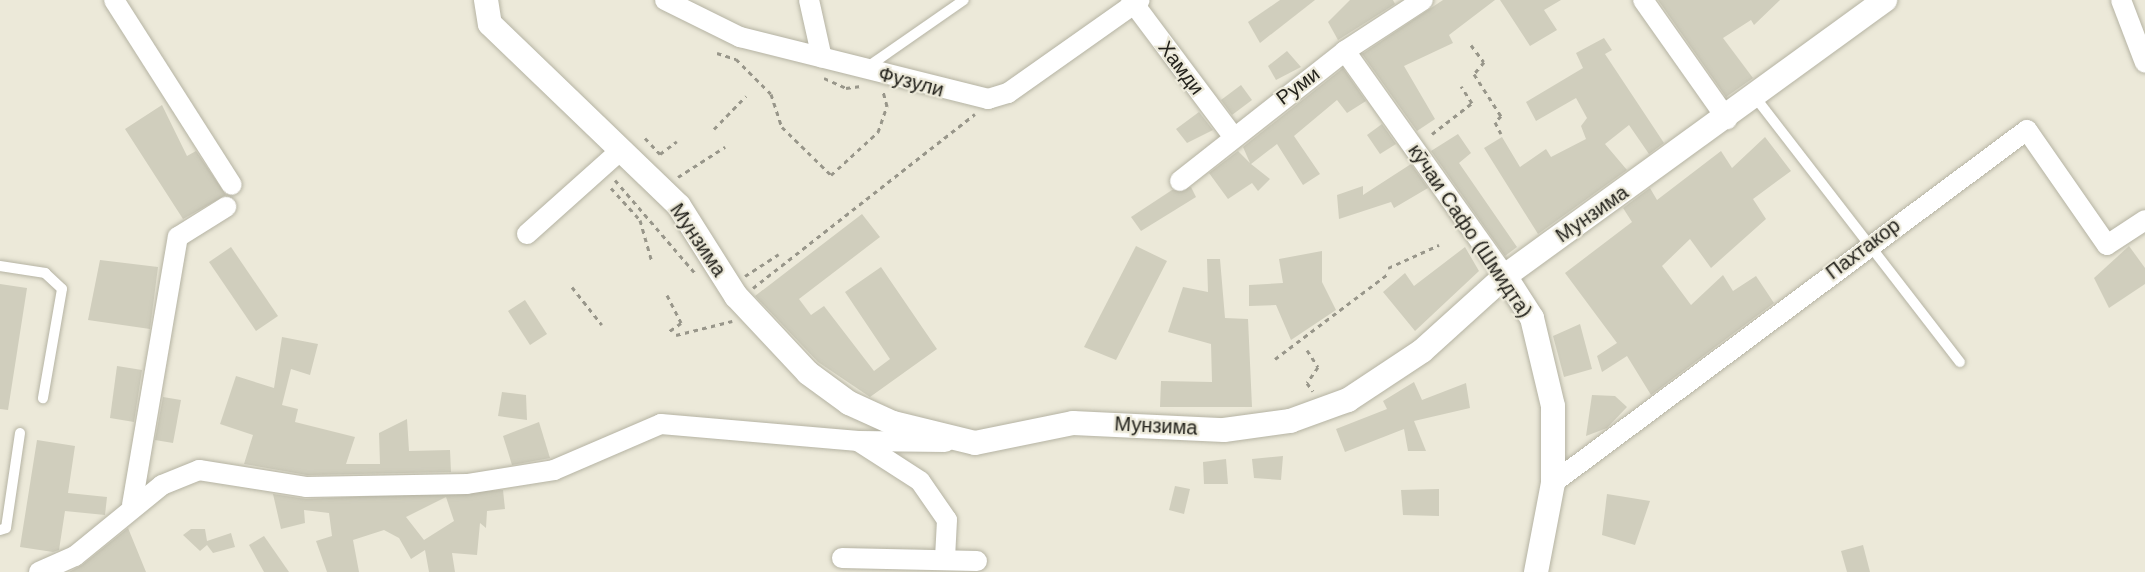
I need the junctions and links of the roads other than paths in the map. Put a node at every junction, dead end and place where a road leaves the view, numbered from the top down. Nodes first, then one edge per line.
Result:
1 (114, 0) edge
2 (486, 0) edge
3 (665, 0) edge
4 (809, 0) edge
5 (964, 0) edge
6 (1423, 0) edge
7 (1643, 0) edge
8 (1885, 0) edge
9 (2121, 0) edge
10 (1135, 1) edge
11 (1345, 51) junction
12 (2145, 63) edge
13 (823, 68) junction
14 (866, 77) junction
15 (1755, 97) junction
16 (1727, 119) junction
17 (1232, 135) junction
18 (622, 148) junction
19 (1180, 181) dead end
20 (232, 185) dead end
21 (226, 207) dead end
22 (2145, 220) edge
23 (527, 234) dead end
24 (1870, 242) junction
25 (0, 266) edge
26 (1505, 276) junction
27 (1960, 362) dead end
28 (43, 398) dead end
29 (20, 433) dead end
30 (858, 441) junction
31 (975, 443) junction
32 (1552, 483) junction
33 (132, 505) junction
34 (0, 530) edge
35 (945, 557) junction
36 (842, 558) dead end
37 (977, 561) dead end
38 (39, 572) edge
39 (1536, 572) edge

1 - 20 street
2 - 18 street, Мунзима
3 - 13 street, Фузули
4 - 13 street
5 - 14 lane
6 - 11 street, Руми
7 - 16 street
8 - 15 street, Мунзима
9 - 12 street
10 - 14 street, Фузули
10 - 17 street, Хамди
11 - 17 street, Руми
11 - 26 street, кӯчаи Сафо (Шмидта)
13 - 14 street, Фузули
15 - 16 street, Мунзима
15 - 24 lane
16 - 26 street, Мунзима
17 - 19 street, Руми
18 - 23 street
18 - 31 street, Мунзима
21 - 33 street
22 - 24 street, Пахтакор
24 - 27 lane
24 - 32 street, Пахтакор
25 - 28 lane
26 - 31 street, Мунзима
26 - 32 street, кӯчаи Сафо (Шмидта)
29 - 34 lane
30 - 31 street
30 - 33 street
30 - 35 street
32 - 39 street, кӯчаи Сафо (Шмидта)
33 - 38 street
35 - 36 street
35 - 37 street

